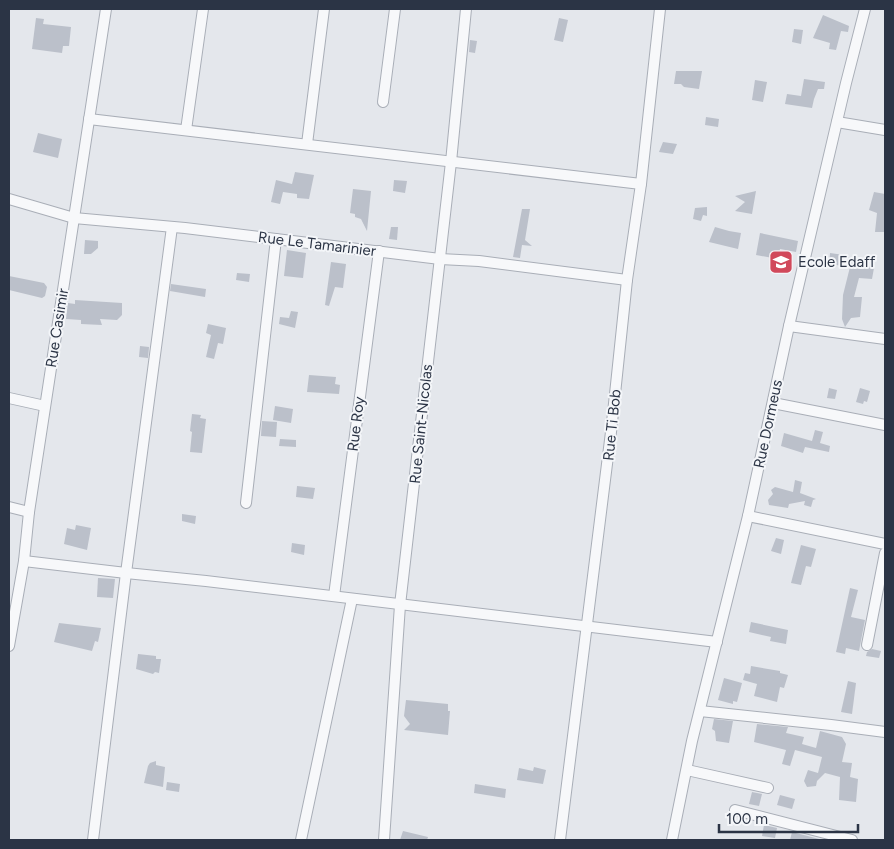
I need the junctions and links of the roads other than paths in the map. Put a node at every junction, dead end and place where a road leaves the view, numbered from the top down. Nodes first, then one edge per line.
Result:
1 (106, 9) edge
2 (202, 9) edge
3 (324, 9) edge
4 (395, 9) edge
5 (466, 9) edge
6 (660, 9) edge
7 (865, 9) edge
8 (383, 102) dead end
9 (89, 119) junction
10 (837, 122) junction
11 (186, 130) junction
12 (885, 130) edge
13 (307, 144) junction
14 (451, 162) junction
15 (641, 184) junction
16 (9, 199) edge
17 (74, 218) junction
18 (172, 227) junction
19 (276, 239) junction
20 (379, 252) junction
21 (440, 259) junction
22 (627, 280) junction
23 (789, 326) junction
24 (885, 340) edge
25 (9, 398) edge
26 (773, 403) junction
27 (46, 406) junction
28 (885, 425) edge
29 (246, 502) dead end
30 (9, 506) edge
31 (29, 512) junction
32 (748, 516) junction
33 (885, 544) edge
34 (885, 553) edge
35 (24, 561) junction
36 (126, 573) junction
37 (334, 596) junction
38 (352, 599) junction
39 (400, 605) junction
40 (12, 610) edge
41 (588, 627) junction
42 (717, 642) junction
43 (867, 645) dead end
44 (9, 646) edge
45 (700, 711) junction
46 (885, 732) edge
47 (686, 770) junction
48 (768, 788) dead end
49 (735, 810) dead end
50 (93, 840) edge
51 (301, 840) edge
52 (384, 840) edge
53 (560, 840) edge
54 (672, 840) edge
55 (852, 840) edge

1 - 9 street, Rue Casimir
2 - 11 street
3 - 13 street
4 - 8 street
5 - 14 street, Rue Saint-Nicolas
6 - 15 street, Rue Ti Bob
7 - 10 street, Rue Dormeus
9 - 11 street
9 - 17 street, Rue Casimir
10 - 12 street
10 - 23 street, Rue Dormeus
11 - 13 street
13 - 14 street
14 - 15 street
14 - 21 street, Rue Saint-Nicolas
15 - 22 street, Rue Ti Bob
16 - 17 street, Rue Le Tamarinier
17 - 18 street, Rue Le Tamarinier
17 - 27 street, Rue Casimir
18 - 19 street, Rue Le Tamarinier
18 - 36 street
19 - 20 street, Rue Le Tamarinier
19 - 29 street
20 - 21 street, Rue Le Tamarinier
20 - 37 street, Rue Roy
21 - 22 street, Rue Le Tamarinier
21 - 39 street, Rue Saint-Nicolas
22 - 41 street, Rue Ti Bob
23 - 24 street
23 - 26 street, Rue Dormeus
25 - 27 street
26 - 28 street
26 - 32 street, Rue Dormeus
27 - 31 street, Rue Casimir
30 - 31 street
31 - 35 street, Rue Casimir
32 - 33 street
32 - 42 street, Rue Dormeus
34 - 43 street
35 - 36 street
35 - 40 street, Rue Casimir
36 - 37 street
36 - 50 street
37 - 38 street
38 - 39 street
38 - 51 street
39 - 41 street
39 - 52 street, Rue Saint-Nicolas
40 - 44 street, Rue Casimir
41 - 42 street
41 - 53 street, Rue Ti Bob
42 - 45 street, Rue Dormeus
45 - 46 street
45 - 47 street, Rue Dormeus
47 - 48 street
47 - 54 street, Rue Dormeus
49 - 55 street

